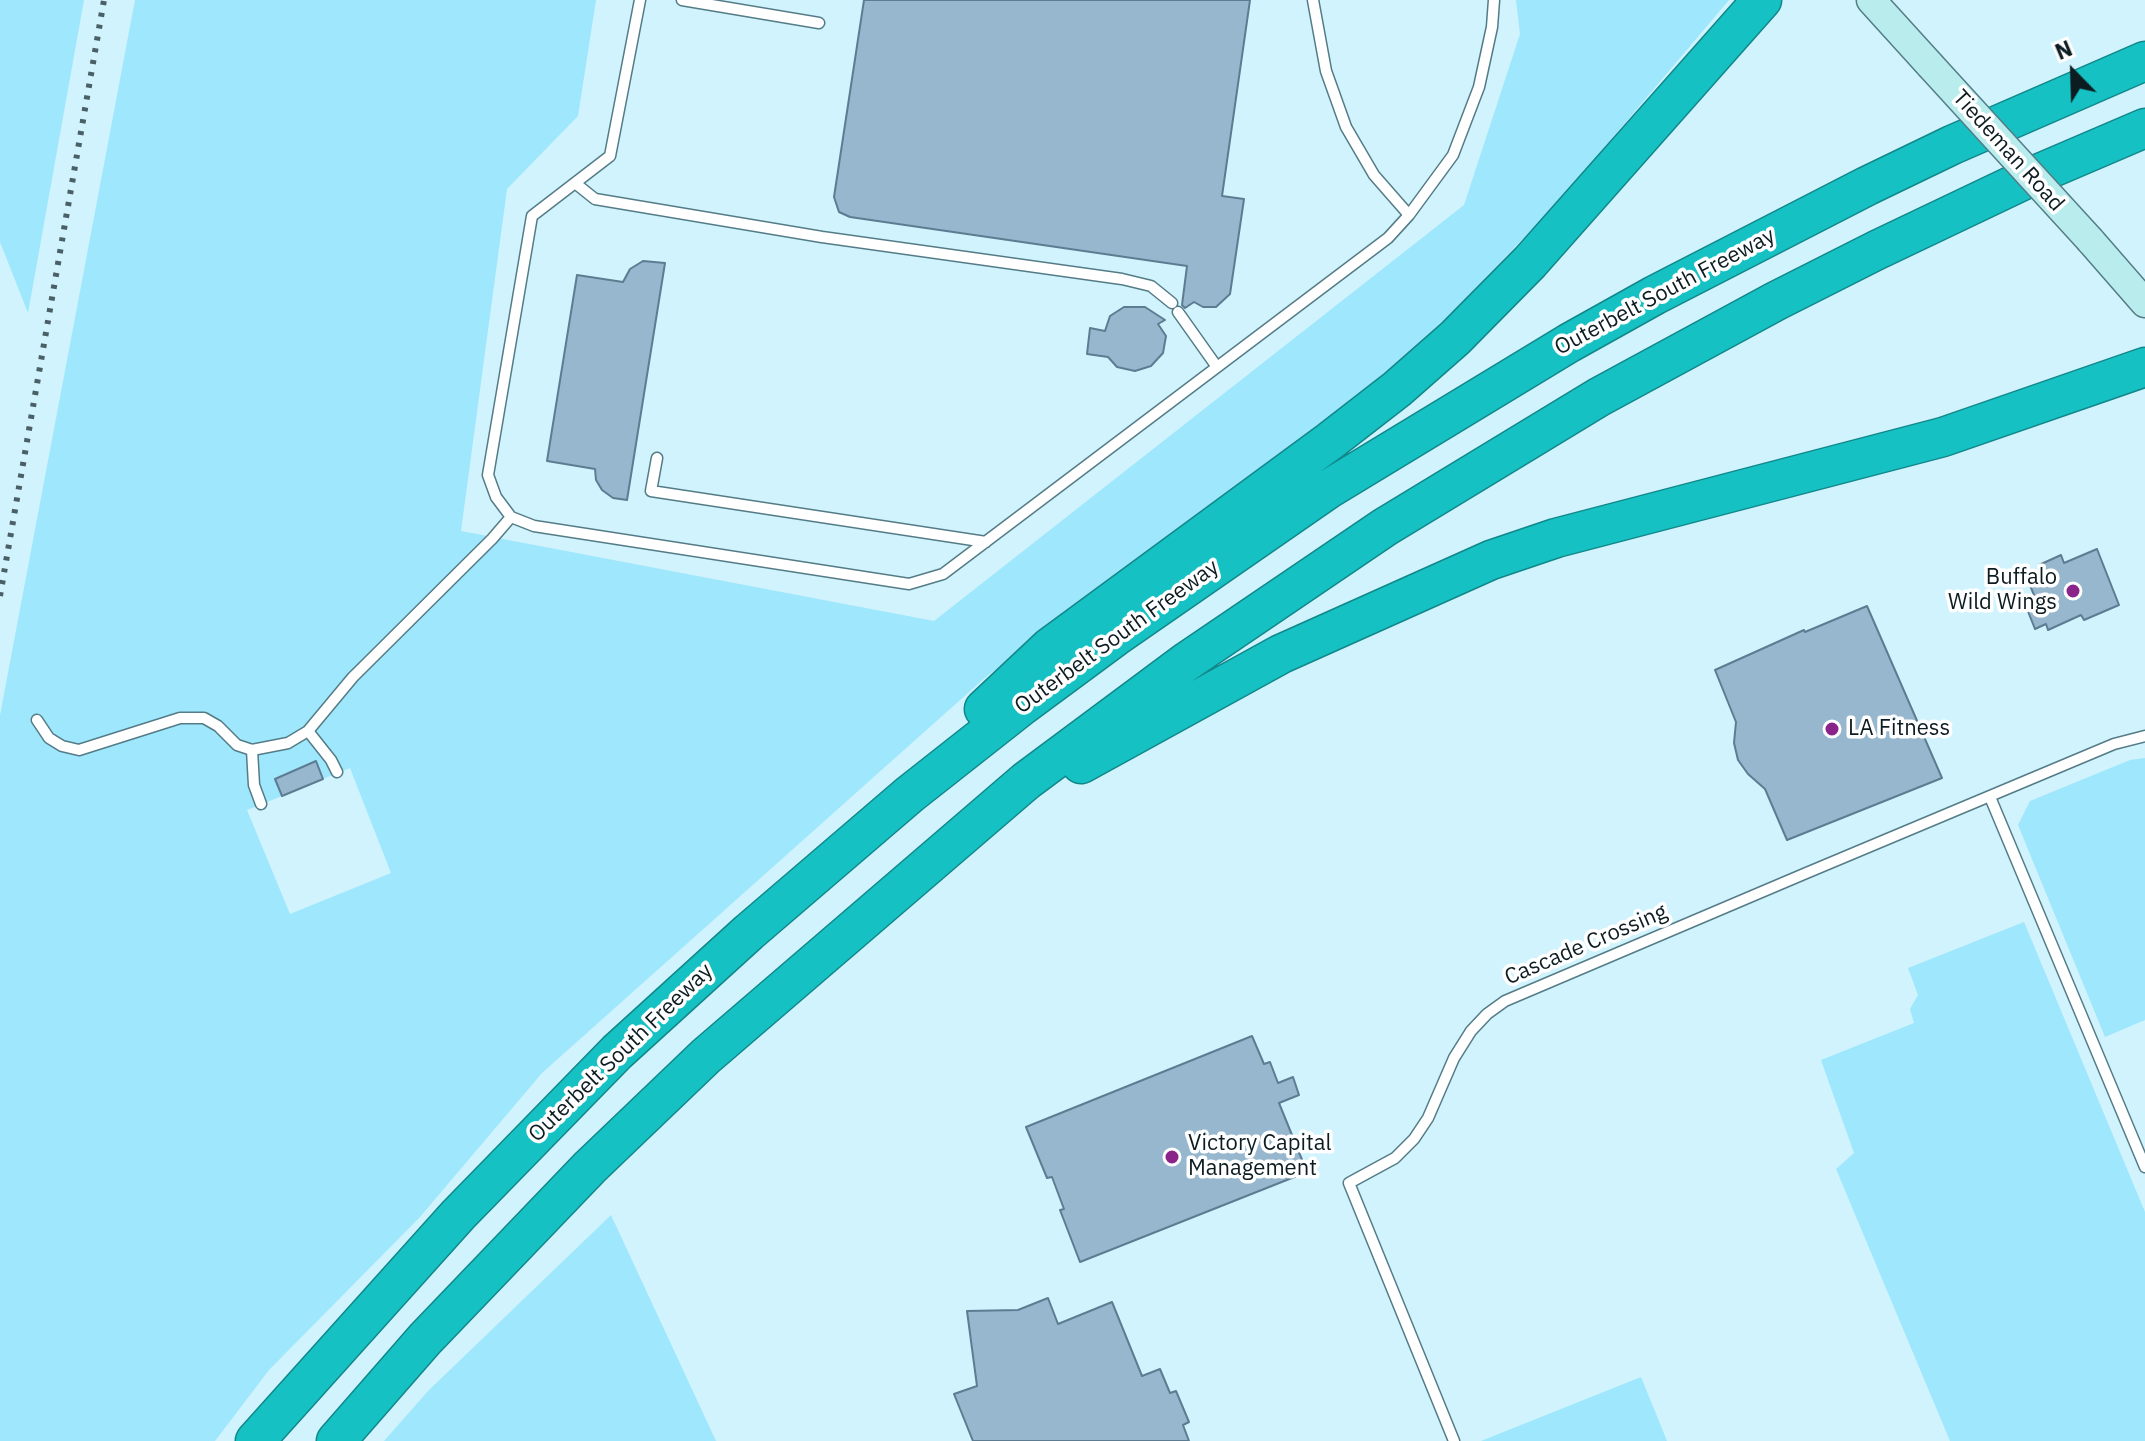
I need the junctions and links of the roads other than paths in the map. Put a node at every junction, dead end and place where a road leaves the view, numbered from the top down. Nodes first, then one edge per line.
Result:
1 (640, 0) edge
2 (682, 0) edge
3 (1313, 0) edge
4 (1494, 0) edge
5 (1762, 0) edge
6 (1871, 0) edge
7 (819, 23) dead end
8 (2145, 61) edge
9 (2145, 128) edge
10 (575, 183) junction
11 (1409, 215) junction
12 (2145, 303) edge
13 (1217, 367) junction
14 (2145, 367) edge
15 (657, 458) dead end
16 (511, 517) junction
17 (986, 542) junction
18 (37, 720) dead end
19 (308, 731) junction
20 (2145, 736) edge
21 (252, 750) junction
22 (337, 772) dead end
23 (1026, 781) junction
24 (910, 794) junction
25 (1990, 797) junction
26 (261, 804) dead end
27 (2145, 1167) edge
28 (255, 1441) edge
29 (336, 1441) edge
30 (1454, 1441) edge

1 - 10 lane
2 - 7 lane
3 - 11 lane
4 - 11 lane
5 - 24 highway
6 - 12 main road, Tiedeman Road, bridge
8 - 24 highway, Outerbelt South Freeway
9 - 23 highway
10 - 13 lane
10 - 16 lane
11 - 13 lane
13 - 17 lane
14 - 23 highway
15 - 17 lane
16 - 17 lane
16 - 19 lane
18 - 21 lane
19 - 21 lane
19 - 22 lane
20 - 25 lane, Cascade Crossing
21 - 26 lane
23 - 29 highway
24 - 28 highway, Outerbelt South Freeway
25 - 27 lane
25 - 30 lane, Cascade Crossing

